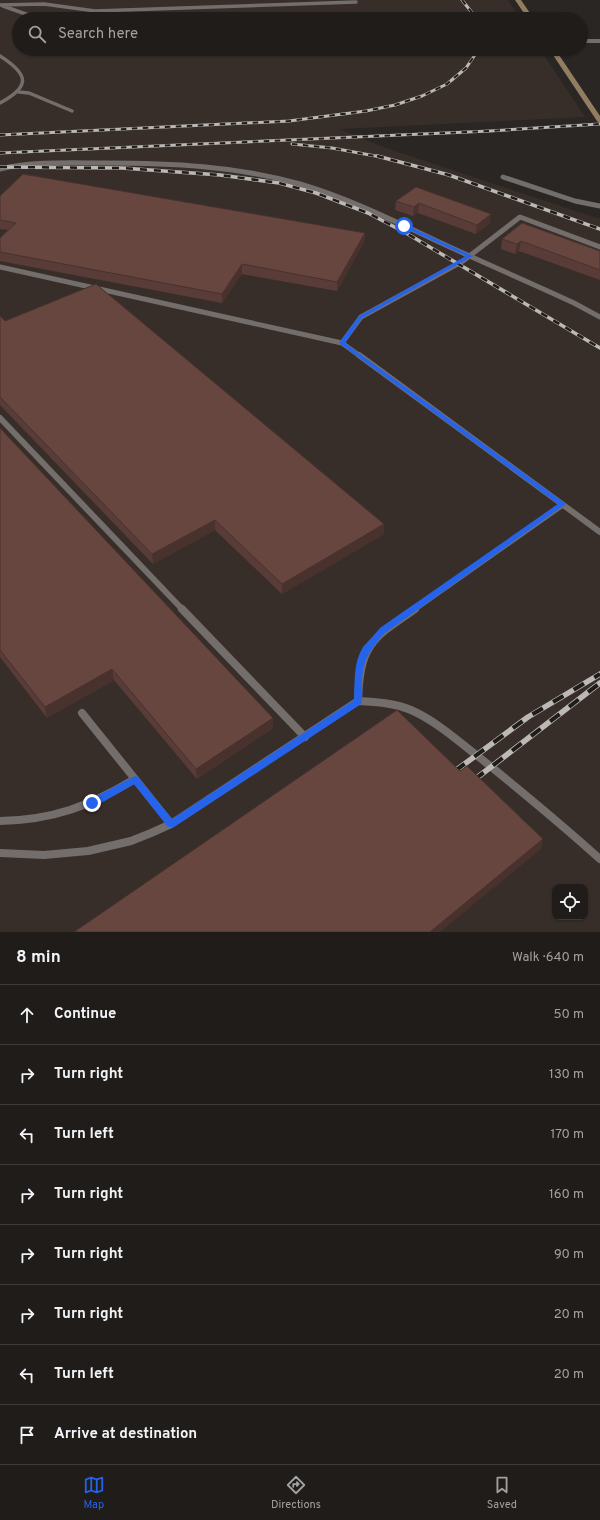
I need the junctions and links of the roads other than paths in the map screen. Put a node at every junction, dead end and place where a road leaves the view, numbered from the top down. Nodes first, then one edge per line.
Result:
1 (518, 0) edge
2 (356, 2) dead end
3 (0, 5) edge
4 (20, 12) edge
5 (526, 12) edge
6 (588, 41) edge
7 (600, 41) edge
8 (0, 56) edge
9 (557, 56) edge
10 (19, 92) junction
11 (0, 103) edge
12 (72, 111) dead end
13 (600, 121) edge
14 (0, 169) edge
15 (504, 177) dead end
16 (600, 206) edge
17 (600, 247) edge
18 (470, 256) junction
19 (0, 267) edge
20 (600, 318) edge
21 (342, 343) junction
22 (0, 418) edge
23 (562, 504) junction
24 (600, 532) edge
25 (358, 701) junction
26 (82, 713) dead end
27 (305, 737) junction
28 (135, 779) junction
29 (0, 821) edge
30 (171, 824) junction
31 (0, 853) edge
32 (600, 859) edge

1 - 5 street
2 - 3 lane
3 - 4 lane
6 - 7 street
8 - 10 lane
9 - 13 street
10 - 11 lane
10 - 12 lane
14 - 18 lane
15 - 16 lane
17 - 18 lane
18 - 20 lane
18 - 21 lane
19 - 21 lane
21 - 23 lane
22 - 27 lane
23 - 24 lane
23 - 25 lane
25 - 27 lane
25 - 32 lane
26 - 28 lane
27 - 30 lane
28 - 29 lane
28 - 30 lane
30 - 31 lane

